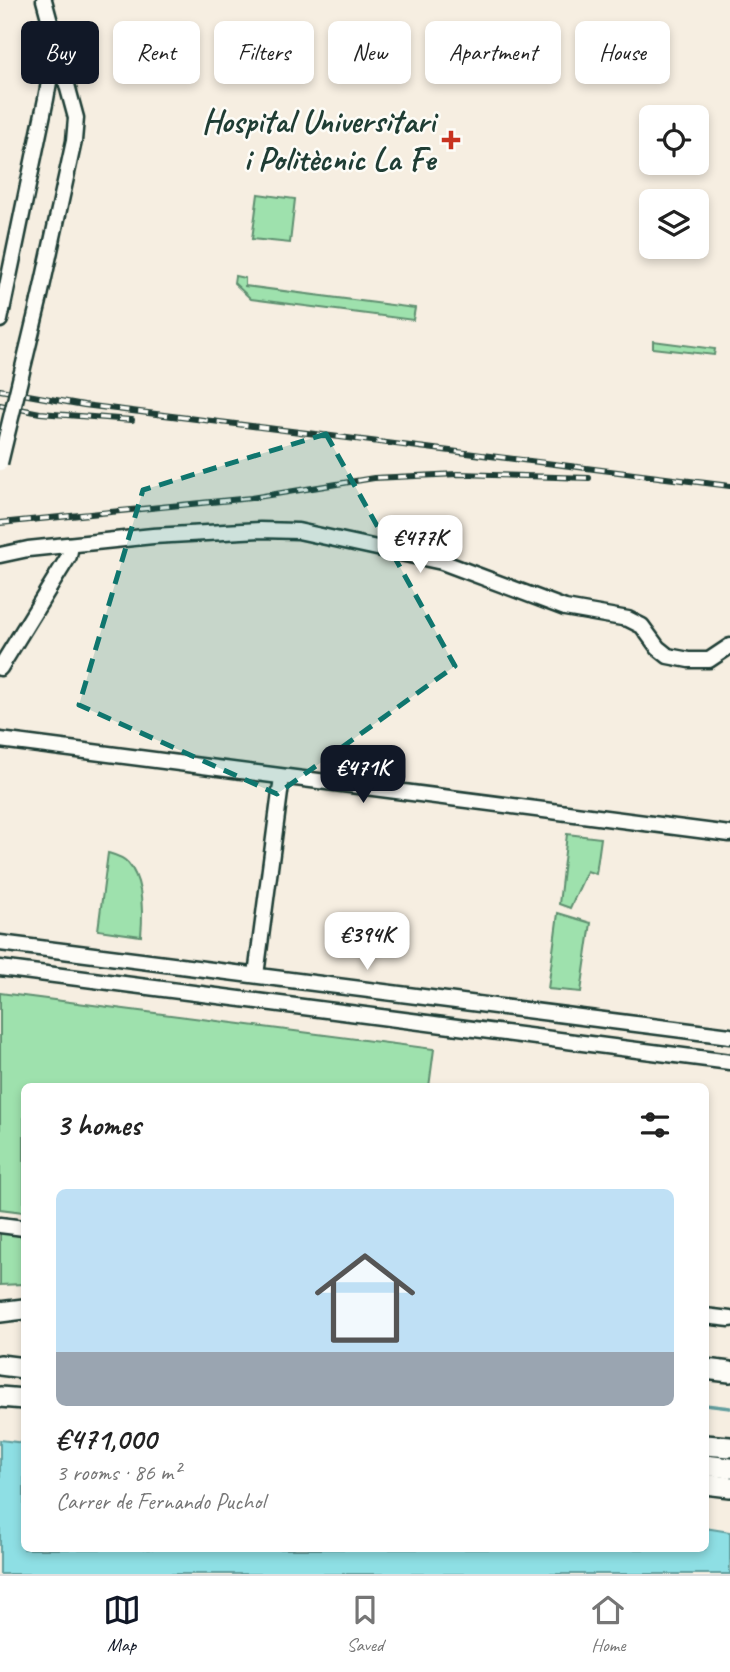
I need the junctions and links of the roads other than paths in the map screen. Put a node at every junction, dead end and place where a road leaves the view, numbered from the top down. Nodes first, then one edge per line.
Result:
1 (44, 0) edge
2 (49, 21) edge
3 (49, 84) edge
4 (68, 84) edge
5 (0, 320) edge
6 (0, 463) edge
7 (71, 546) junction
8 (0, 555) edge
9 (730, 646) edge
10 (0, 668) edge
11 (0, 740) edge
12 (282, 777) junction
13 (730, 834) edge
14 (0, 943) edge
15 (0, 968) edge
16 (256, 975) junction
17 (730, 1037) edge
18 (730, 1062) edge
19 (0, 1225) edge
20 (21, 1228) edge
21 (21, 1298) edge
22 (0, 1300) edge
23 (21, 1309) edge
24 (0, 1312) edge
25 (709, 1316) edge
26 (730, 1319) edge
27 (0, 1365) edge
28 (21, 1368) edge
29 (709, 1369) edge
30 (730, 1372) edge
31 (0, 1375) edge
32 (21, 1378) edge
33 (0, 1397) edge
34 (21, 1399) edge
35 (709, 1445) edge
36 (730, 1447) edge
37 (709, 1465) edge
38 (730, 1468) edge
39 (709, 1484) edge
40 (730, 1487) edge

1 - 2 street
3 - 5 street
4 - 6 street, bridge
7 - 8 street
7 - 9 street
7 - 10 street
11 - 12 street
12 - 13 street
12 - 16 street
14 - 16 street
15 - 18 street
16 - 17 street
19 - 20 street
21 - 22 highway
23 - 24 highway
25 - 26 street
27 - 28 highway
29 - 30 highway
31 - 32 highway
33 - 34 highway
35 - 36 highway
37 - 38 highway
39 - 40 highway

